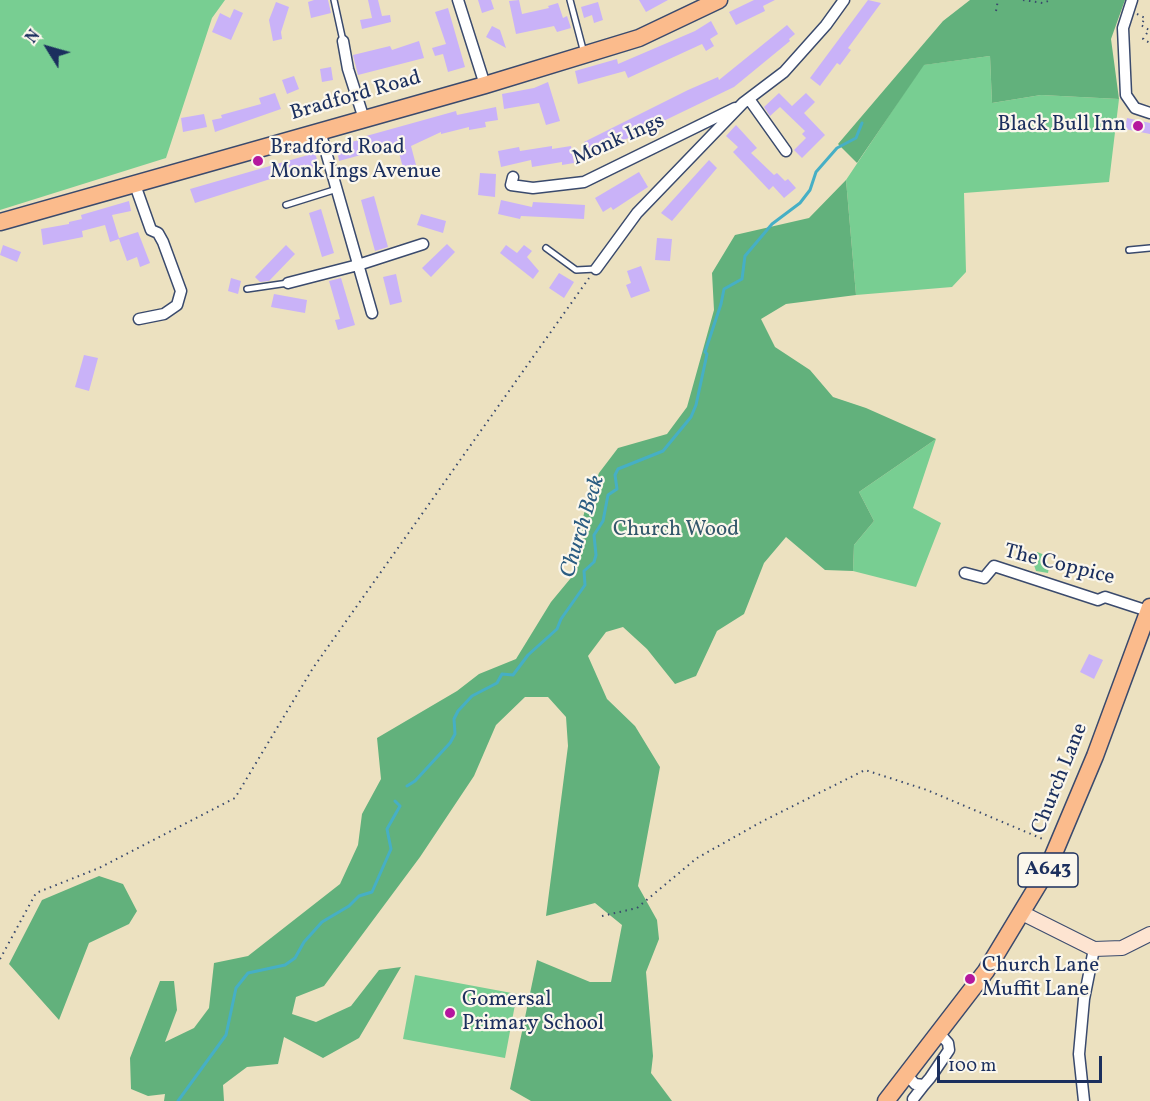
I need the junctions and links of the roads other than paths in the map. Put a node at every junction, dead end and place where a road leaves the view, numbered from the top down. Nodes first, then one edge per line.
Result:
1 (334, 0) edge
2 (458, 0) edge
3 (570, 0) edge
4 (719, 0) edge
5 (844, 0) edge
6 (1132, 0) edge
7 (343, 41) joint
8 (584, 54) junction
9 (485, 85) junction
10 (746, 101) junction
11 (1150, 113) edge
12 (364, 119) junction
13 (320, 131) junction
14 (786, 151) dead end
15 (134, 182) junction
16 (512, 186) dead end
17 (337, 189) junction
18 (285, 205) dead end
19 (0, 222) edge
20 (423, 244) dead end
21 (546, 248) dead end
22 (1150, 248) edge
23 (1129, 250) dead end
24 (358, 265) junction
25 (596, 269) joint
26 (288, 283) joint
27 (247, 289) dead end
28 (372, 313) dead end
29 (139, 319) dead end
30 (964, 573) dead end
31 (1149, 609) edge
32 (1022, 913) junction
33 (1150, 934) edge
34 (1094, 949) junction
35 (940, 1034) junction
36 (907, 1075) junction
37 (924, 1085) junction
38 (913, 1099) dead end
39 (886, 1101) edge
40 (1084, 1101) edge

1 - 7 lane
2 - 9 street
3 - 8 lane
4 - 8 main road, Bradford Road
5 - 10 street, Monk Ings
6 - 11 street
7 - 12 street
8 - 9 main road, Bradford Road
9 - 12 main road, Bradford Road
10 - 14 street
10 - 16 street, Monk Ings
10 - 25 street, Monk Ings
12 - 13 main road, Bradford Road
13 - 15 main road, Bradford Road
13 - 17 street
15 - 19 main road, Bradford Road
15 - 29 street
17 - 18 lane
17 - 24 street
20 - 24 street
21 - 25 lane
22 - 23 lane
24 - 26 street
24 - 28 street
26 - 27 lane
30 - 31 street, The Coppice
31 - 32 main road, Church Lane / A643
32 - 34 main road
32 - 35 main road, Church Lane / A643
33 - 34 main road
34 - 40 street
35 - 36 main road, Church Lane / A643
35 - 37 street
36 - 37 street
36 - 39 main road, Church Lane / A643
37 - 38 street

